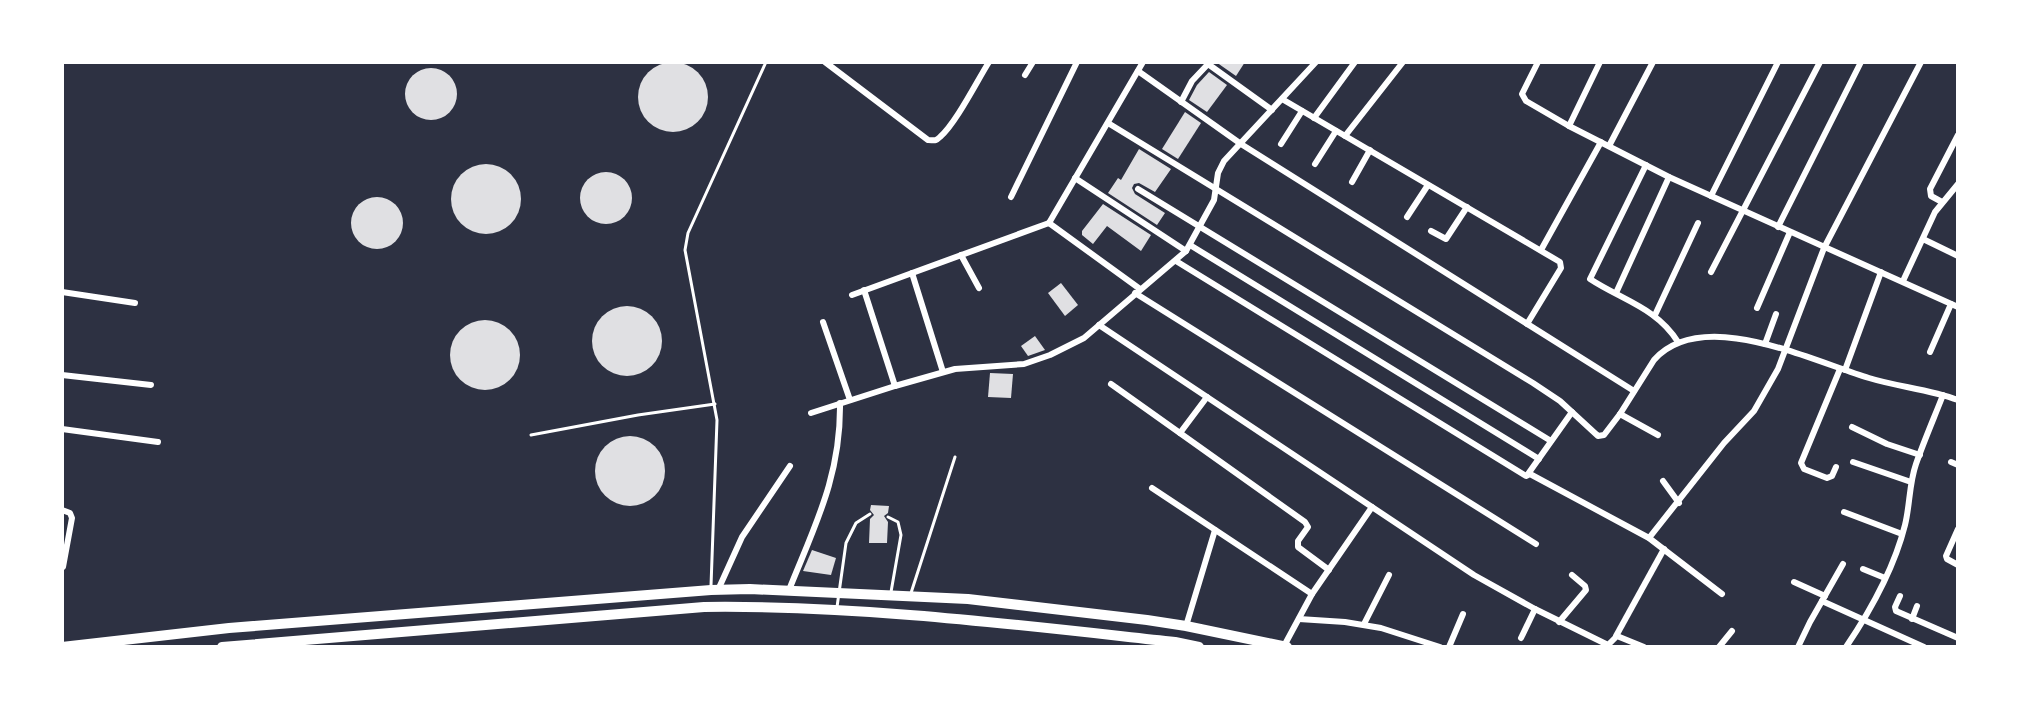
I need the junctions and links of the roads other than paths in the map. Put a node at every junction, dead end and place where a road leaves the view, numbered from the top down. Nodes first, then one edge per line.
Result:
1 (766, 62) edge
2 (825, 62) edge
3 (989, 62) edge
4 (1033, 62) edge
5 (1077, 62) edge
6 (1143, 62) edge
7 (1316, 62) edge
8 (1355, 62) edge
9 (1403, 62) edge
10 (1538, 62) edge
11 (1600, 62) edge
12 (1653, 62) edge
13 (1778, 62) edge
14 (1820, 62) edge
15 (1861, 62) edge
16 (1921, 62) edge
17 (1208, 63) edge
18 (1138, 71) junction
19 (1025, 75) dead end
20 (1282, 99) junction
21 (1181, 102) junction
22 (1272, 110) junction
23 (1302, 111) junction
24 (1314, 118) junction
25 (1108, 123) junction
26 (1569, 126) junction
27 (1336, 131) junction
28 (1958, 135) edge
29 (1345, 136) junction
30 (1601, 142) junction
31 (1241, 144) junction
32 (1281, 144) dead end
33 (1609, 146) junction
34 (1370, 150) junction
35 (1315, 164) dead end
36 (1646, 165) junction
37 (1669, 177) junction
38 (1075, 178) junction
39 (1352, 182) dead end
40 (1958, 184) edge
41 (1428, 185) junction
42 (1138, 189) dead end
43 (1216, 191) junction
44 (1711, 196) junction
45 (1011, 197) dead end
46 (1942, 202) junction
47 (1467, 207) junction
48 (1742, 210) junction
49 (1407, 217) dead end
50 (1049, 223) junction
51 (1698, 223) dead end
52 (1778, 227) junction
53 (1200, 228) junction
54 (1431, 231) dead end
55 (1790, 232) junction
56 (1923, 239) junction
57 (1188, 248) junction
58 (1824, 248) junction
59 (1541, 250) junction
60 (961, 255) junction
61 (1958, 256) edge
62 (1176, 261) junction
63 (1711, 272) dead end
64 (1881, 272) junction
65 (912, 273) junction
66 (1903, 281) junction
67 (979, 288) dead end
68 (864, 290) junction
69 (1138, 291) junction
70 (62, 292) edge
71 (1616, 293) junction
72 (852, 295) dead end
73 (135, 303) dead end
74 (1954, 306) edge
75 (1757, 308) dead end
76 (1776, 314) dead end
77 (1655, 315) junction
78 (823, 322) dead end
79 (1527, 324) junction
80 (1099, 325) junction
81 (1678, 342) junction
82 (1765, 344) junction
83 (1785, 350) junction
84 (1930, 352) dead end
85 (1842, 370) junction
86 (943, 372) junction
87 (62, 375) edge
88 (1111, 384) dead end
89 (151, 385) dead end
90 (895, 386) junction
91 (1634, 391) junction
92 (1943, 395) junction
93 (1207, 397) junction
94 (850, 400) junction
95 (1958, 400) edge
96 (840, 403) junction
97 (715, 404) junction
98 (1572, 412) junction
99 (811, 413) dead end
100 (1620, 414) junction
101 (1852, 427) dead end
102 (62, 429) edge
103 (1180, 433) junction
104 (531, 435) dead end
105 (1658, 435) dead end
106 (1551, 441) junction
107 (158, 442) dead end
108 (1920, 455) junction
109 (955, 457) dead end
110 (1539, 459) junction
111 (1853, 462) dead end
112 (790, 466) dead end
113 (1836, 467) dead end
114 (1528, 474) junction
115 (1663, 481) dead end
116 (1911, 482) junction
117 (1152, 488) dead end
118 (1679, 503) junction
119 (1372, 507) junction
120 (62, 510) edge
121 (1844, 512) dead end
122 (870, 514) dead end
123 (888, 517) dead end
124 (1958, 529) edge
125 (1215, 530) junction
126 (1902, 534) junction
127 (1649, 538) junction
128 (1956, 541) edge
129 (1536, 544) dead end
130 (1664, 549) junction
131 (1843, 564) dead end
132 (1958, 565) edge
133 (63, 567) edge
134 (1863, 569) dead end
135 (1329, 570) junction
136 (1389, 575) dead end
137 (1572, 575) dead end
138 (1885, 578) junction
139 (1794, 582) dead end
140 (714, 590) junction
141 (789, 590) junction
142 (839, 593) junction
143 (1312, 594) junction
144 (1722, 594) dead end
145 (890, 596) junction
146 (910, 596) junction
147 (1900, 596) dead end
148 (1824, 599) junction
149 (1917, 606) dead end
150 (1535, 609) junction
151 (837, 611) junction
152 (1463, 614) dead end
153 (1299, 619) junction
154 (1912, 619) junction
155 (1864, 620) junction
156 (1559, 622) junction
157 (1364, 624) junction
158 (1186, 626) junction
159 (1732, 631) dead end
160 (1616, 636) junction
161 (1521, 638) dead end
162 (1958, 638) edge
163 (1609, 646) edge
164 (62, 647) edge
165 (222, 647) edge
166 (1199, 647) edge
167 (1285, 647) edge
168 (1440, 647) edge
169 (1449, 647) edge
170 (1644, 647) edge
171 (1719, 647) edge
172 (1798, 647) edge
173 (1846, 647) edge
174 (1924, 647) edge

1 - 97 lane
2 - 3 street
4 - 19 street
5 - 45 street
6 - 18 street
7 - 20 street
8 - 24 street
9 - 29 street
10 - 26 street
11 - 26 street
12 - 33 street
13 - 44 street
14 - 48 street
15 - 52 street
16 - 58 street
17 - 21 street
17 - 22 street
18 - 21 street
18 - 25 street
20 - 22 street
20 - 23 street
21 - 31 street
22 - 31 street
23 - 24 street
23 - 32 street
24 - 27 street
25 - 38 street
25 - 43 street
26 - 30 street
27 - 29 street
27 - 35 street
28 - 46 street
29 - 34 street
30 - 33 street
30 - 59 street
31 - 43 street
31 - 79 street
33 - 36 street
34 - 39 street
34 - 41 street
36 - 37 street
36 - 71 street
37 - 44 street
37 - 71 street
38 - 50 street
38 - 57 street
40 - 46 street
41 - 47 street
41 - 49 street
42 - 53 street
43 - 53 street
43 - 98 street
44 - 48 street
46 - 56 street
47 - 54 street
47 - 59 street
48 - 52 street
48 - 63 street
50 - 60 street
50 - 69 street
51 - 77 street
52 - 55 street
53 - 57 street
53 - 106 street
55 - 58 street
55 - 75 street
56 - 61 street
56 - 66 street
57 - 62 street
57 - 110 street
58 - 64 street
58 - 83 street
59 - 79 street
60 - 65 street
60 - 67 street
62 - 69 street
62 - 114 street
64 - 66 street
64 - 85 street
65 - 68 street
65 - 86 street
66 - 74 street
68 - 72 street
68 - 90 street
69 - 80 street
69 - 129 street
70 - 73 street
71 - 77 street
74 - 84 street
76 - 82 street
77 - 81 street
78 - 94 street
79 - 91 street
80 - 86 street
80 - 93 street
81 - 82 street
81 - 91 street
82 - 83 street
83 - 85 street
83 - 118 street
85 - 92 street
85 - 113 street
86 - 90 street
87 - 89 street
88 - 103 street
90 - 94 street
91 - 100 street
92 - 95 street
92 - 108 street
93 - 103 street
93 - 119 street
94 - 96 street
96 - 99 street
96 - 141 street
97 - 104 lane
97 - 140 lane
98 - 100 street
98 - 106 street
100 - 105 street
101 - 108 street
102 - 107 street
103 - 135 street
106 - 110 street
108 - 116 street
109 - 146 lane
110 - 114 street
111 - 116 street
112 - 140 street
114 - 127 street
115 - 118 street
116 - 126 street
117 - 125 street
118 - 127 street
119 - 135 street
119 - 150 street
120 - 133 street
121 - 126 street
122 - 142 lane
123 - 145 lane
124 - 128 street
125 - 143 street
125 - 158 street
126 - 138 street
127 - 130 street
128 - 132 street
130 - 144 street
130 - 160 street
131 - 148 street
134 - 138 street
135 - 143 street
136 - 157 street
137 - 156 street
138 - 155 street
139 - 148 street
140 - 141 highway
140 - 164 highway
141 - 142 highway
142 - 145 highway
142 - 151 lane
143 - 153 street
145 - 146 highway
146 - 158 highway
147 - 154 street
148 - 155 street
148 - 172 street
149 - 154 street
150 - 156 street
150 - 161 street
151 - 165 highway
151 - 166 highway
152 - 169 street
153 - 157 street
153 - 167 street
154 - 162 street
155 - 173 street
155 - 174 street
156 - 163 street
157 - 168 street
158 - 167 highway
159 - 171 street
160 - 163 street
160 - 170 street

